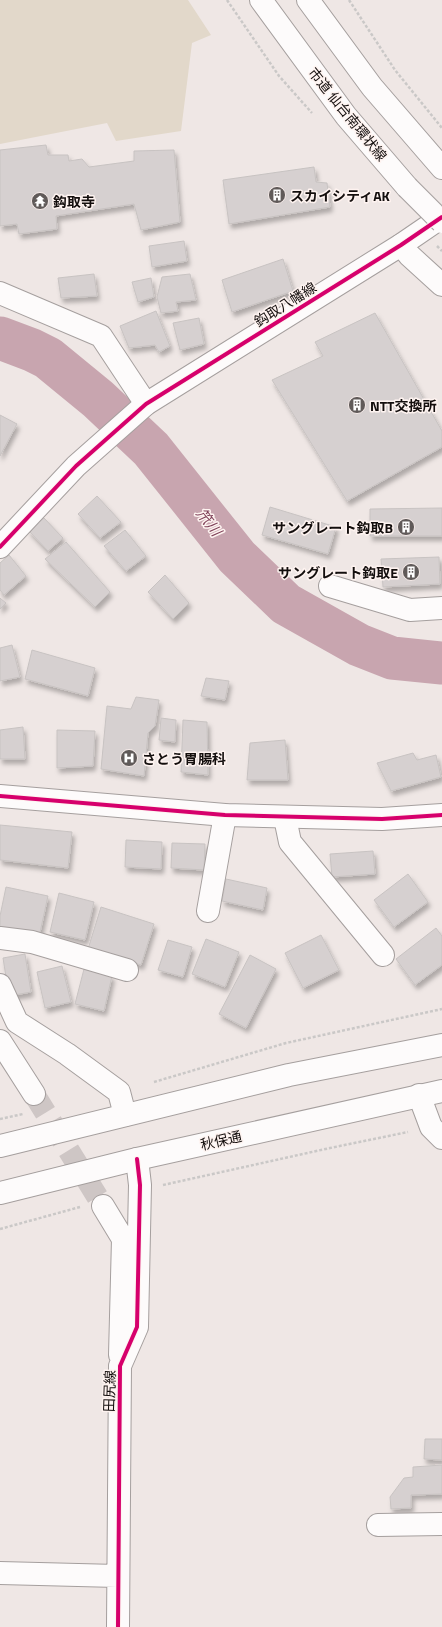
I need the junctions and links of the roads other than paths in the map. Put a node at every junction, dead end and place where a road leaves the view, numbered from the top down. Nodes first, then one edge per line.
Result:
1 (261, 0) edge
2 (308, 0) edge
3 (442, 168) edge
4 (442, 217) edge
5 (442, 222) edge
6 (401, 245) junction
7 (442, 285) edge
8 (0, 292) edge
9 (143, 406) junction
10 (3, 538) edge
11 (330, 586) dead end
12 (442, 608) edge
13 (0, 796) edge
14 (225, 815) junction
15 (442, 815) edge
16 (285, 818) junction
17 (208, 911) dead end
18 (0, 938) edge
19 (382, 955) dead end
20 (127, 970) dead end
21 (0, 985) edge
22 (0, 1041) edge
23 (442, 1045) edge
24 (442, 1091) edge
25 (420, 1095) junction
26 (32, 1103) tunnel mouth
27 (125, 1115) junction
28 (437, 1133) edge
29 (0, 1146) edge
30 (137, 1159) junction
31 (0, 1193) edge
32 (103, 1206) tunnel mouth
33 (120, 1366) junction
34 (442, 1524) edge
35 (378, 1525) dead end
36 (0, 1573) edge
37 (117, 1576) junction
38 (118, 1627) edge

1 - 5 main road, 市道 仙台南環状線, bridge
2 - 3 main road
4 - 6 main road, 鈎取八幡線
6 - 7 main road
6 - 9 main road, 鈎取八幡線
8 - 9 main road
9 - 10 main road, 鈎取八幡線
11 - 12 main road
13 - 14 main road
14 - 16 main road
14 - 17 main road
15 - 16 main road
16 - 19 main road
18 - 20 main road
21 - 27 main road
22 - 26 main road
23 - 27 main road
24 - 25 main road, 秋保通
25 - 28 main road
25 - 30 main road, 秋保通
27 - 29 main road
30 - 31 main road, 秋保通
30 - 33 main road, 田尻線
32 - 33 main road
33 - 37 main road, 田尻線
34 - 35 main road
36 - 37 main road
37 - 38 main road, 田尻線

